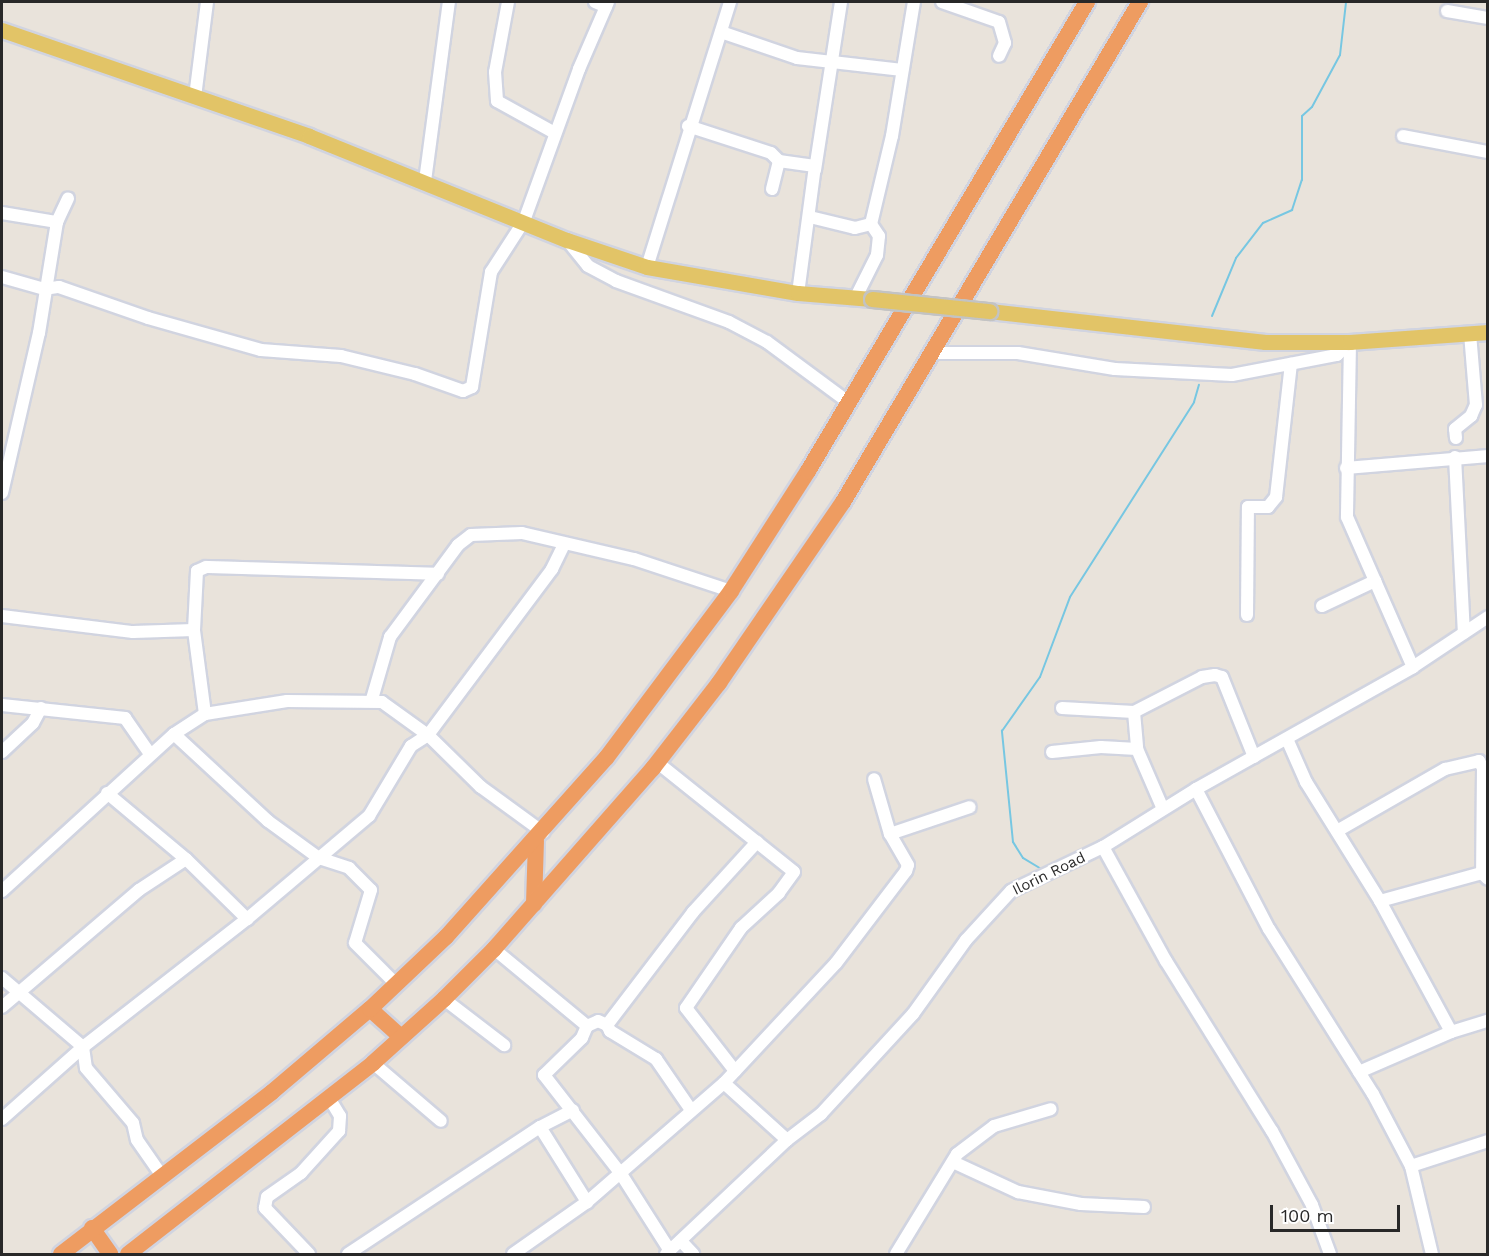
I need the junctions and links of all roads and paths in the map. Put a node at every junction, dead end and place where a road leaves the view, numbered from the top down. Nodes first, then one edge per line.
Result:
1 (207, 2) edge
2 (449, 2) edge
3 (508, 2) edge
4 (730, 2) edge
5 (841, 2) edge
6 (914, 2) edge
7 (942, 2) edge
8 (1087, 2) edge
9 (1140, 2) edge
10 (603, 3) edge
11 (1447, 11) dead end
12 (1488, 18) edge
13 (2, 30) edge
14 (721, 32) junction
15 (999, 56) dead end
16 (830, 62) junction
17 (902, 70) junction
18 (195, 97) junction
19 (688, 126) junction
20 (555, 133) junction
21 (1402, 136) dead end
22 (1488, 152) edge
23 (779, 161) junction
24 (815, 170) junction
25 (424, 181) junction
26 (772, 189) dead end
27 (68, 198) dead end
28 (2, 213) edge
29 (810, 217) junction
30 (524, 221) junction
31 (57, 222) junction
32 (871, 224) junction
33 (567, 240) junction
34 (646, 267) junction
35 (2, 276) edge
36 (44, 289) junction
37 (798, 293) junction
38 (856, 297) junction
39 (1488, 332) edge
40 (1470, 333) junction
41 (1350, 342) junction
42 (930, 353) junction
43 (1291, 364) junction
44 (848, 402) junction
45 (1456, 438) dead end
46 (6, 449) edge
47 (1488, 456) edge
48 (1455, 458) junction
49 (1346, 468) junction
50 (2, 493) edge
51 (564, 544) junction
52 (438, 574) junction
53 (1375, 581) junction
54 (730, 591) junction
55 (1322, 606) dead end
56 (1247, 615) dead end
57 (2, 616) edge
58 (1488, 617) edge
59 (194, 630) junction
60 (1464, 633) junction
61 (1413, 667) junction
62 (372, 699) junction
63 (2, 705) edge
64 (41, 708) junction
65 (1062, 708) dead end
66 (1134, 712) junction
67 (206, 714) junction
68 (174, 734) junction
69 (428, 735) junction
70 (1287, 739) junction
71 (1137, 750) junction
72 (1052, 752) dead end
73 (2, 753) edge
74 (150, 754) junction
75 (1254, 756) junction
76 (658, 763) junction
77 (874, 779) dead end
78 (1196, 789) junction
79 (107, 793) junction
80 (970, 807) dead end
81 (1163, 809) junction
82 (1336, 831) junction
83 (890, 834) junction
84 (539, 837) junction
85 (757, 842) junction
86 (1103, 847) junction
87 (319, 858) junction
88 (186, 859) junction
89 (1485, 876) edge
90 (2, 891) edge
91 (1380, 901) junction
92 (534, 904) junction
93 (247, 919) junction
94 (494, 949) junction
95 (2, 978) edge
96 (397, 985) junction
97 (19, 992) junction
98 (444, 999) junction
99 (2, 1007) edge
100 (370, 1009) junction
101 (1488, 1021) edge
102 (607, 1025) junction
103 (587, 1026) junction
104 (1451, 1032) junction
105 (401, 1037) junction
106 (504, 1045) dead end
107 (83, 1047) junction
108 (373, 1063) junction
109 (735, 1071) junction
110 (1359, 1072) junction
111 (724, 1083) junction
112 (329, 1098) junction
113 (1051, 1109) dead end
114 (573, 1110) junction
115 (691, 1110) junction
116 (2, 1119) edge
117 (441, 1121) dead end
118 (540, 1127) junction
119 (787, 1140) junction
120 (1488, 1141) edge
121 (954, 1162) junction
122 (1411, 1166) junction
123 (621, 1174) junction
124 (162, 1176) junction
125 (587, 1202) junction
126 (1144, 1207) dead end
127 (92, 1228) junction
128 (681, 1241) junction
129 (668, 1253) edge
130 (61, 1254) edge
131 (110, 1254) edge
132 (128, 1254) edge
133 (309, 1254) edge
134 (348, 1254) edge
135 (513, 1254) edge
136 (693, 1254) edge
137 (896, 1254) edge
138 (1330, 1254) edge
139 (1432, 1254) edge

1 - 18 street
2 - 25 street
3 - 20 street
4 - 14 street
5 - 16 street
6 - 17 street
7 - 15 street
8 - 44 highway
9 - 42 highway
10 - 20 street
11 - 12 street
13 - 18 main road
14 - 16 street
14 - 19 street
16 - 17 street
16 - 24 street
17 - 32 street
18 - 25 main road
19 - 23 street
19 - 34 street
20 - 30 street
21 - 22 street
23 - 24 street
23 - 26 street
24 - 29 street
25 - 30 main road
27 - 31 street
28 - 31 street
29 - 32 street
29 - 37 street
30 - 33 main road
30 - 36 street
31 - 36 street
32 - 38 street
33 - 34 main road
33 - 44 street
34 - 37 main road
35 - 36 street
36 - 46 street
37 - 38 main road
38 - 41 main road, bridge
39 - 40 main road
40 - 41 main road
40 - 45 street
41 - 43 street
41 - 49 street
42 - 43 street
42 - 76 highway
43 - 56 street
44 - 54 highway
46 - 50 street
47 - 48 street
48 - 49 street
48 - 60 street
49 - 53 street
51 - 52 street
51 - 54 street
51 - 69 street
52 - 59 street
52 - 62 street
53 - 55 street
53 - 61 street
54 - 84 highway
57 - 59 street
58 - 60 street, Ilorin Road
59 - 67 street
60 - 61 street, Ilorin Road
61 - 70 street, Ilorin Road
62 - 67 street
62 - 69 street
63 - 64 street
64 - 73 street
64 - 74 street
65 - 66 street
66 - 71 street
66 - 75 street
67 - 68 street
68 - 74 street
68 - 87 street
69 - 84 street
69 - 87 street
70 - 75 street, Ilorin Road
70 - 82 street
71 - 72 street
71 - 81 street
74 - 79 street
75 - 78 street, Ilorin Road
76 - 85 street
76 - 92 highway
77 - 83 street
78 - 81 street, Ilorin Road
78 - 110 street
79 - 88 street
79 - 90 street
80 - 83 street
81 - 86 street, Ilorin Road
82 - 89 street
82 - 91 street
83 - 109 street
84 - 92 highway
84 - 96 highway
85 - 102 street
85 - 109 street
86 - 119 street, Ilorin Road
86 - 138 street
87 - 93 street
87 - 96 street
88 - 93 street
88 - 97 street
89 - 91 street
91 - 104 street
92 - 94 highway
93 - 107 street
94 - 98 highway
94 - 103 street
95 - 97 street
96 - 100 highway
97 - 99 street
97 - 107 street
98 - 105 highway
98 - 106 street
100 - 105 highway
100 - 124 highway
101 - 104 street
102 - 103 street
102 - 115 street
103 - 114 street
104 - 110 street
105 - 108 highway
107 - 116 street
107 - 124 street
108 - 112 highway
108 - 117 street
109 - 111 street
110 - 122 street
111 - 115 street
111 - 119 street
112 - 132 highway
112 - 133 street
113 - 121 street
114 - 118 street
114 - 123 street
115 - 123 street
118 - 125 street
118 - 134 street
119 - 128 street, Ilorin Road
120 - 122 street
121 - 126 street
121 - 137 street
122 - 139 street
123 - 125 street
123 - 129 street
124 - 127 highway
125 - 135 street
127 - 130 highway
127 - 131 highway
128 - 129 street, Ilorin Road
128 - 136 street

